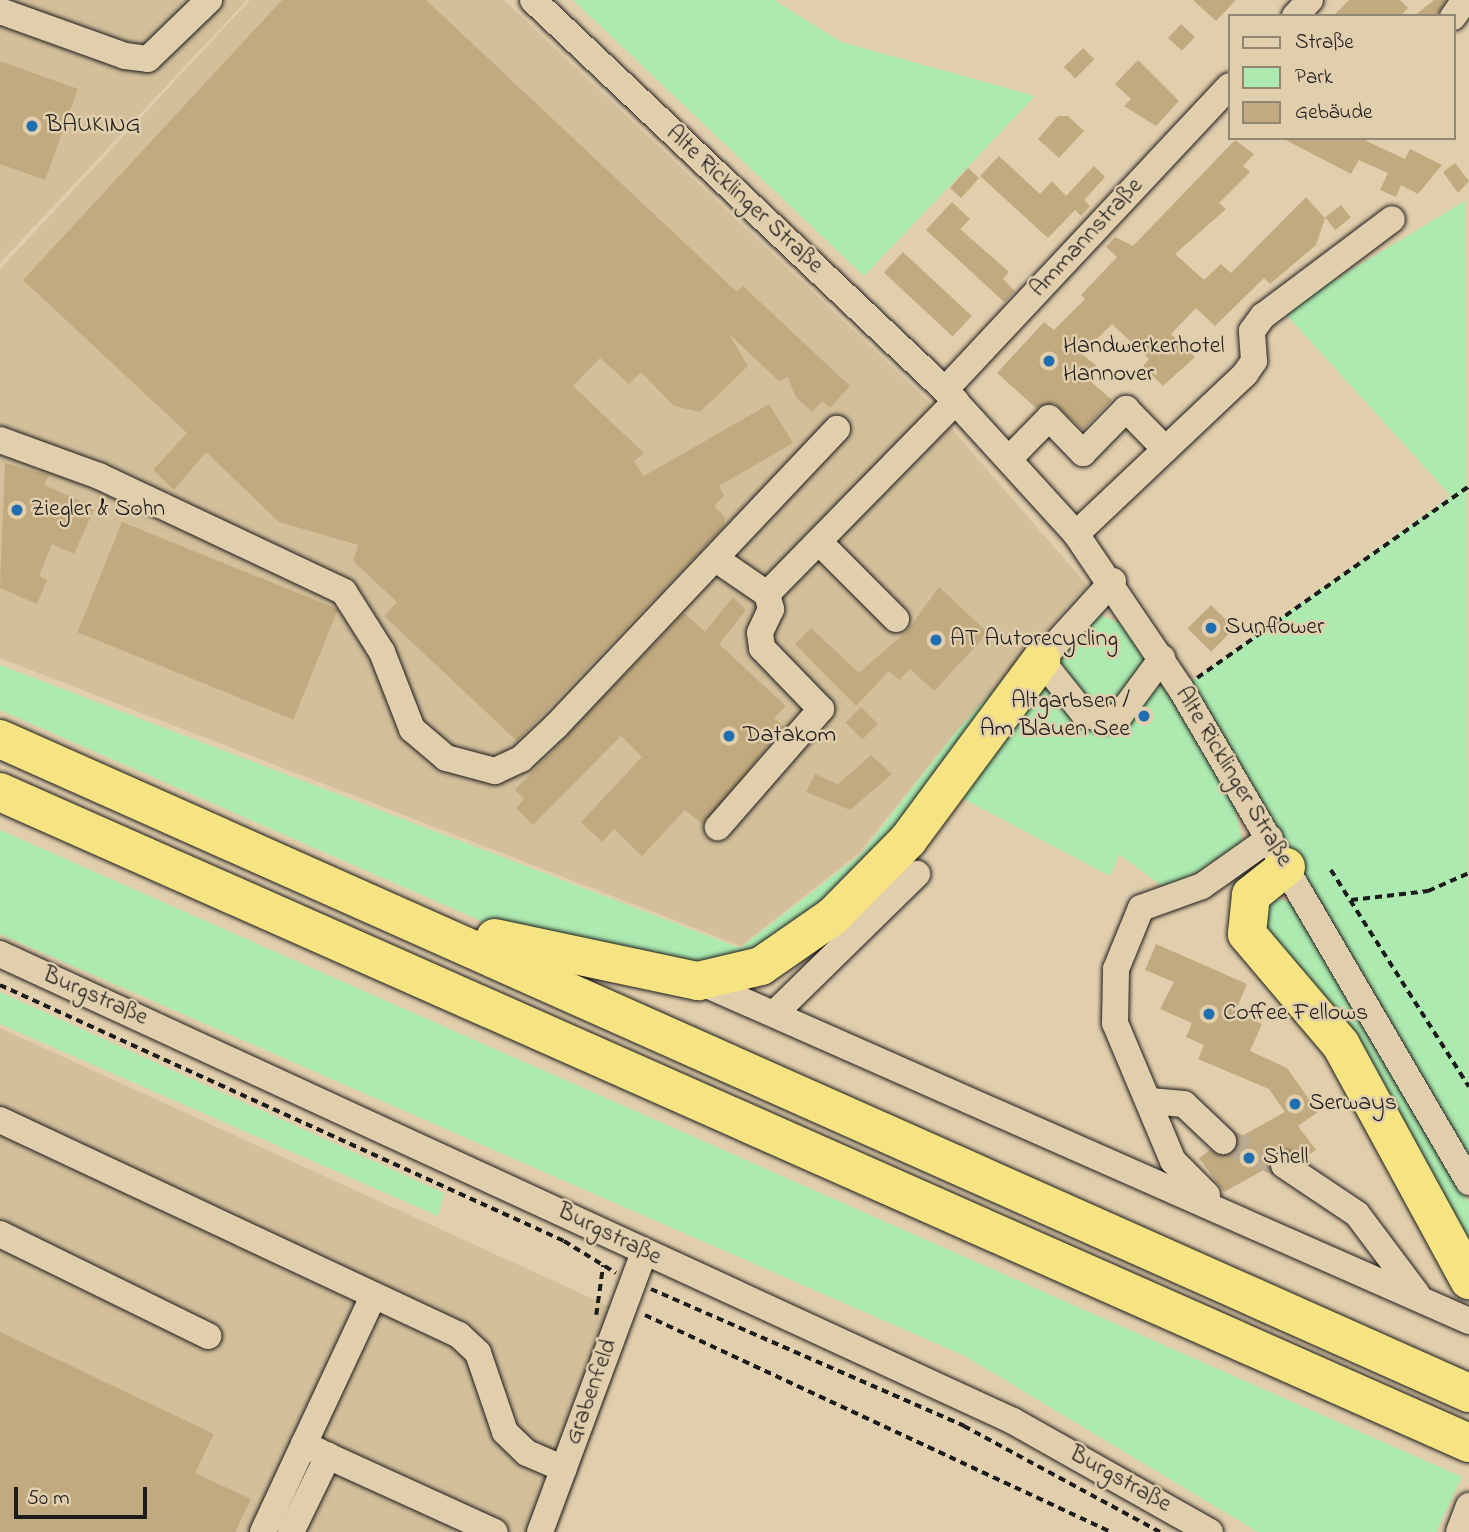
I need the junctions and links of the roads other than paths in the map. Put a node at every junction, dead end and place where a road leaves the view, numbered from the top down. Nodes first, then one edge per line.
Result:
1 (209, 0) edge
2 (533, 0) edge
3 (1310, 0) edge
4 (0, 11) edge
5 (1297, 14) edge
6 (1228, 87) edge
7 (1392, 219) dead end
8 (950, 395) junction
9 (837, 429) dead end
10 (0, 440) edge
11 (1164, 448) junction
12 (1009, 458) junction
13 (1076, 534) junction
14 (819, 542) junction
15 (716, 559) junction
16 (1113, 581) junction
17 (767, 594) junction
18 (896, 619) dead end
19 (1162, 658) junction
20 (1041, 660) junction
21 (0, 739) edge
22 (0, 792) edge
23 (718, 827) dead end
24 (1273, 862) junction
25 (917, 874) dead end
26 (324, 880) junction
27 (1202, 886) junction
28 (0, 954) edge
29 (698, 981) junction
30 (775, 1013) junction
31 (1150, 1101) junction
32 (0, 1120) edge
33 (1223, 1141) tunnel mouth
34 (1284, 1165) tunnel mouth
35 (1469, 1182) edge
36 (1217, 1206) junction
37 (0, 1234) edge
38 (644, 1253) junction
39 (1469, 1280) edge
40 (373, 1297) junction
41 (1420, 1298) junction
42 (1469, 1321) edge
43 (208, 1336) dead end
44 (1469, 1393) edge
45 (1469, 1443) edge
46 (304, 1444) junction
47 (328, 1456) junction
48 (564, 1469) junction
49 (1469, 1506) edge
50 (263, 1532) edge
51 (291, 1532) edge
52 (495, 1532) edge
53 (540, 1532) edge
54 (1210, 1532) edge
55 (1459, 1532) edge

1 - 4 street
2 - 8 street, Alte Ricklinger Straße
3 - 5 street
6 - 8 street, Ammannstraße
7 - 11 street
8 - 12 street, Alte Ricklinger Straße
8 - 14 street
9 - 15 street
10 - 15 street
11 - 12 street
11 - 13 street
12 - 13 street, Alte Ricklinger Straße
13 - 16 street, Alte Ricklinger Straße
14 - 17 street
14 - 18 street
15 - 17 street
16 - 19 street, Alte Ricklinger Straße
16 - 20 street
17 - 23 street
19 - 20 street
19 - 24 street, Alte Ricklinger Straße
20 - 29 highway
21 - 26 highway
22 - 45 highway
24 - 27 street
24 - 27 street
24 - 35 street, Alte Ricklinger Straße
24 - 39 highway
25 - 30 street
26 - 29 highway
26 - 44 highway
27 - 31 street
28 - 38 street, Burgstraße
29 - 30 street
30 - 36 street
31 - 33 street
31 - 36 street
32 - 40 street
34 - 41 street
36 - 41 street
37 - 43 street
38 - 48 street, Grabenfeld
38 - 54 street, Burgstraße
40 - 46 street
40 - 48 street
41 - 42 street
46 - 47 street
46 - 50 street
47 - 51 street
47 - 52 street
48 - 53 street, Grabenfeld
49 - 55 street

